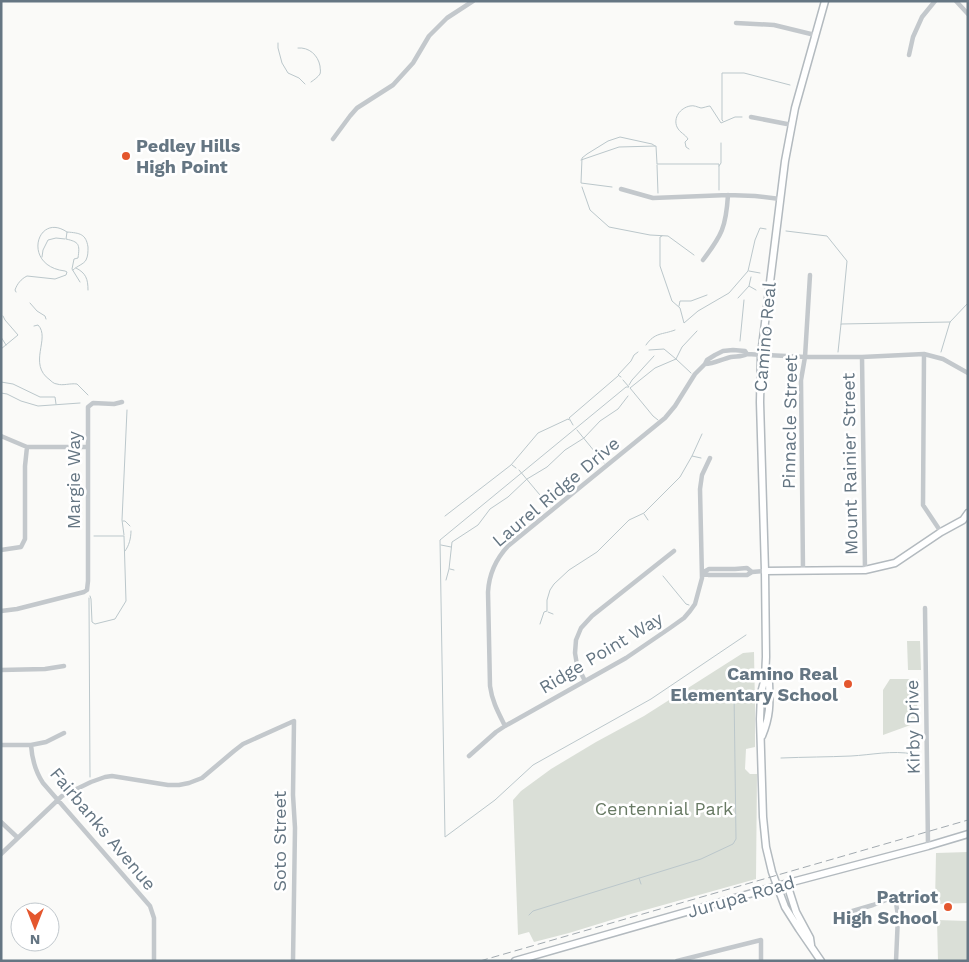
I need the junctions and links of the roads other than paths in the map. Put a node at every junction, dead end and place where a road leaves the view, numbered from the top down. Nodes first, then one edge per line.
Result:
1 (473, 1) edge
2 (825, 1) edge
3 (935, 1) edge
4 (956, 1) edge
5 (968, 14) edge
6 (736, 23) dead end
7 (815, 35) junction
8 (909, 55) dead end
9 (751, 117) dead end
10 (792, 125) junction
11 (333, 139) dead end
12 (621, 189) dead end
13 (728, 195) junction
14 (780, 199) junction
15 (703, 260) dead end
16 (810, 275) dead end
17 (718, 353) junction
18 (747, 354) junction
19 (924, 354) junction
20 (761, 355) junction
21 (805, 357) junction
22 (862, 357) junction
23 (722, 359) junction
24 (705, 364) junction
25 (968, 366) edge
26 (966, 371) edge
27 (122, 402) dead end
28 (1, 436) edge
29 (27, 447) junction
30 (88, 447) junction
31 (710, 458) dead end
32 (968, 513) edge
33 (941, 532) junction
34 (1, 550) edge
35 (674, 551) dead end
36 (735, 568) junction
37 (803, 570) junction
38 (865, 570) junction
39 (765, 571) junction
40 (752, 572) junction
41 (702, 573) junction
42 (735, 575) junction
43 (925, 608) dead end
44 (1, 611) edge
45 (64, 666) dead end
46 (1, 670) edge
47 (585, 681) junction
48 (505, 726) junction
49 (64, 733) dead end
50 (1, 745) edge
51 (31, 745) junction
52 (469, 756) dead end
53 (58, 799) junction
54 (1, 822) edge
55 (968, 834) edge
56 (18, 838) junction
57 (928, 846) junction
58 (1, 854) edge
59 (787, 884) junction
60 (777, 886) junction
61 (839, 915) dead end
62 (812, 948) junction
63 (687, 959) edge
64 (154, 961) edge
65 (293, 961) edge
66 (515, 961) edge
67 (677, 961) edge
68 (761, 961) edge
69 (820, 961) edge
70 (896, 961) edge

1 - 11 street
2 - 7 main road, Camino Real
3 - 8 street
4 - 5 street
6 - 7 street
7 - 10 main road, Camino Real
9 - 10 street
10 - 14 main road, Camino Real
12 - 13 street
13 - 14 street
13 - 15 street
14 - 20 main road, Camino Real
16 - 21 street, Pinnacle Street
17 - 18 street
17 - 23 street
17 - 24 street, Laurel Ridge Drive
18 - 20 street
18 - 23 street
19 - 22 street
19 - 26 street
19 - 33 street
20 - 21 street
20 - 39 main road, Camino Real
21 - 22 street
21 - 37 street, Pinnacle Street
22 - 38 street, Mount Rainier Street
23 - 24 street
24 - 48 street, Laurel Ridge Drive
25 - 26 street
27 - 30 street, Margie Way
28 - 29 street
29 - 30 street
29 - 34 street
30 - 44 street, Margie Way
31 - 41 street, Ridge Point Way
32 - 33 main road
33 - 38 main road
35 - 47 street
36 - 40 street
36 - 41 street
36 - 42 street
37 - 38 main road
37 - 39 main road
39 - 40 street
39 - 60 main road, Camino Real
40 - 42 street
41 - 42 street
41 - 47 street, Ridge Point Way
43 - 57 street, Kirby Drive
45 - 46 street
47 - 48 street, Ridge Point Way
48 - 52 street, Ridge Point Way
49 - 51 street
50 - 51 street
51 - 53 street, Fairbanks Avenue
53 - 56 street
53 - 64 street, Fairbanks Avenue
53 - 65 street, Soto Street
54 - 56 street
55 - 57 main road, Jurupa Road
56 - 58 street
57 - 59 main road, Jurupa Road
59 - 60 main road, Jurupa Road
59 - 62 main road
60 - 62 main road, Camino Real
60 - 66 main road, Jurupa Road
61 - 70 street
62 - 69 main road, Camino Real
63 - 67 street
63 - 68 street

